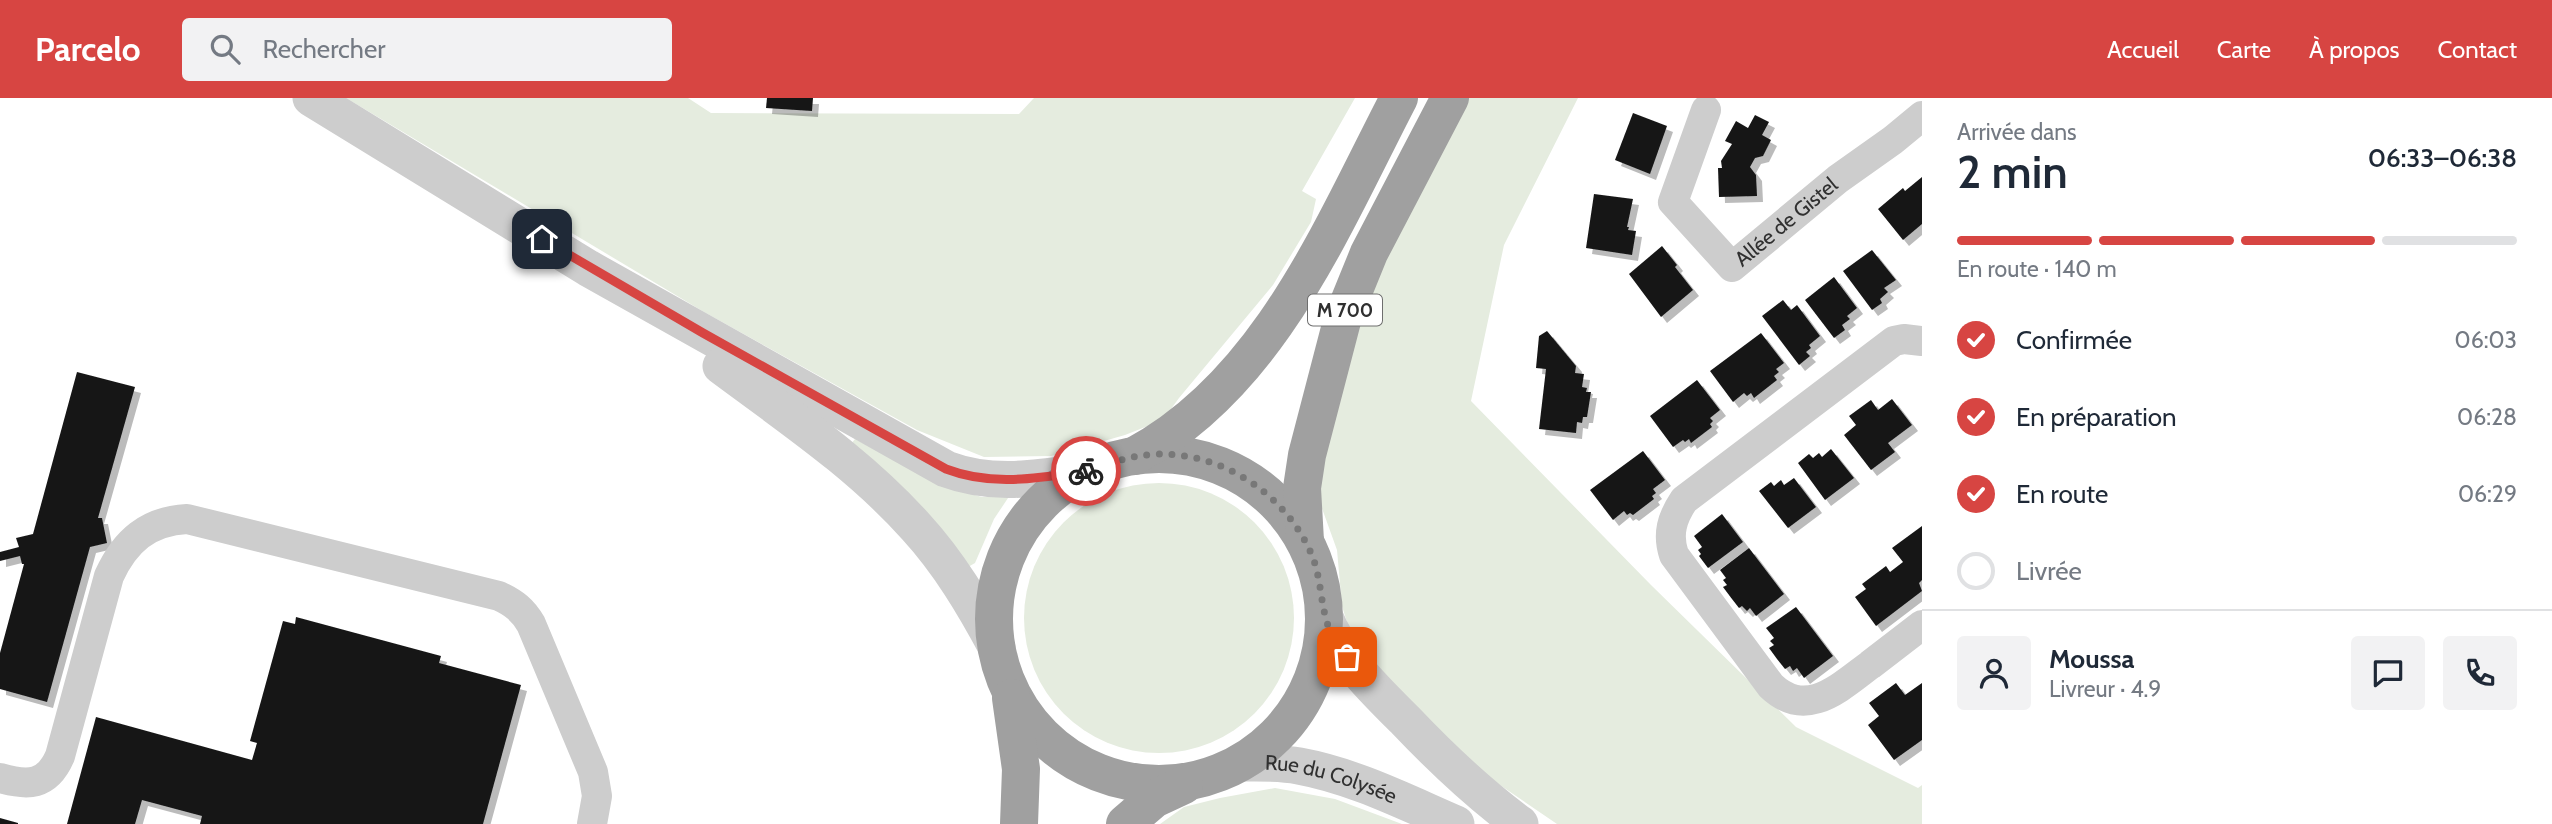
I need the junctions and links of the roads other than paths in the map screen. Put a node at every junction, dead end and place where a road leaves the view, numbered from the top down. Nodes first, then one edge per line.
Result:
1 (311, 98) edge
2 (1399, 98) edge
3 (1450, 98) edge
4 (1706, 110) dead end
5 (1922, 116) edge
6 (588, 268) junction
7 (1922, 341) edge
8 (1132, 457) junction
9 (1088, 471) junction
10 (1305, 541) junction
11 (1324, 615) junction
12 (1922, 625) edge
13 (997, 648) junction
14 (1010, 688) junction
15 (1240, 763) junction
16 (0, 778) edge
17 (1191, 781) junction
18 (592, 824) edge
19 (1019, 824) edge
20 (1125, 824) edge
21 (1456, 824) edge
22 (1520, 824) edge

1 - 6 street
2 - 8 highway, M 700
3 - 10 highway, M 700
4 - 5 street, Allée de Gistel
6 - 9 street
6 - 13 street
7 - 12 street
8 - 9 highway
8 - 10 highway
9 - 13 highway
10 - 11 highway
11 - 15 highway
11 - 22 street
13 - 14 highway
14 - 17 highway
14 - 19 highway
15 - 17 highway
15 - 21 street, Rue du Colysée
16 - 18 street
17 - 20 highway

